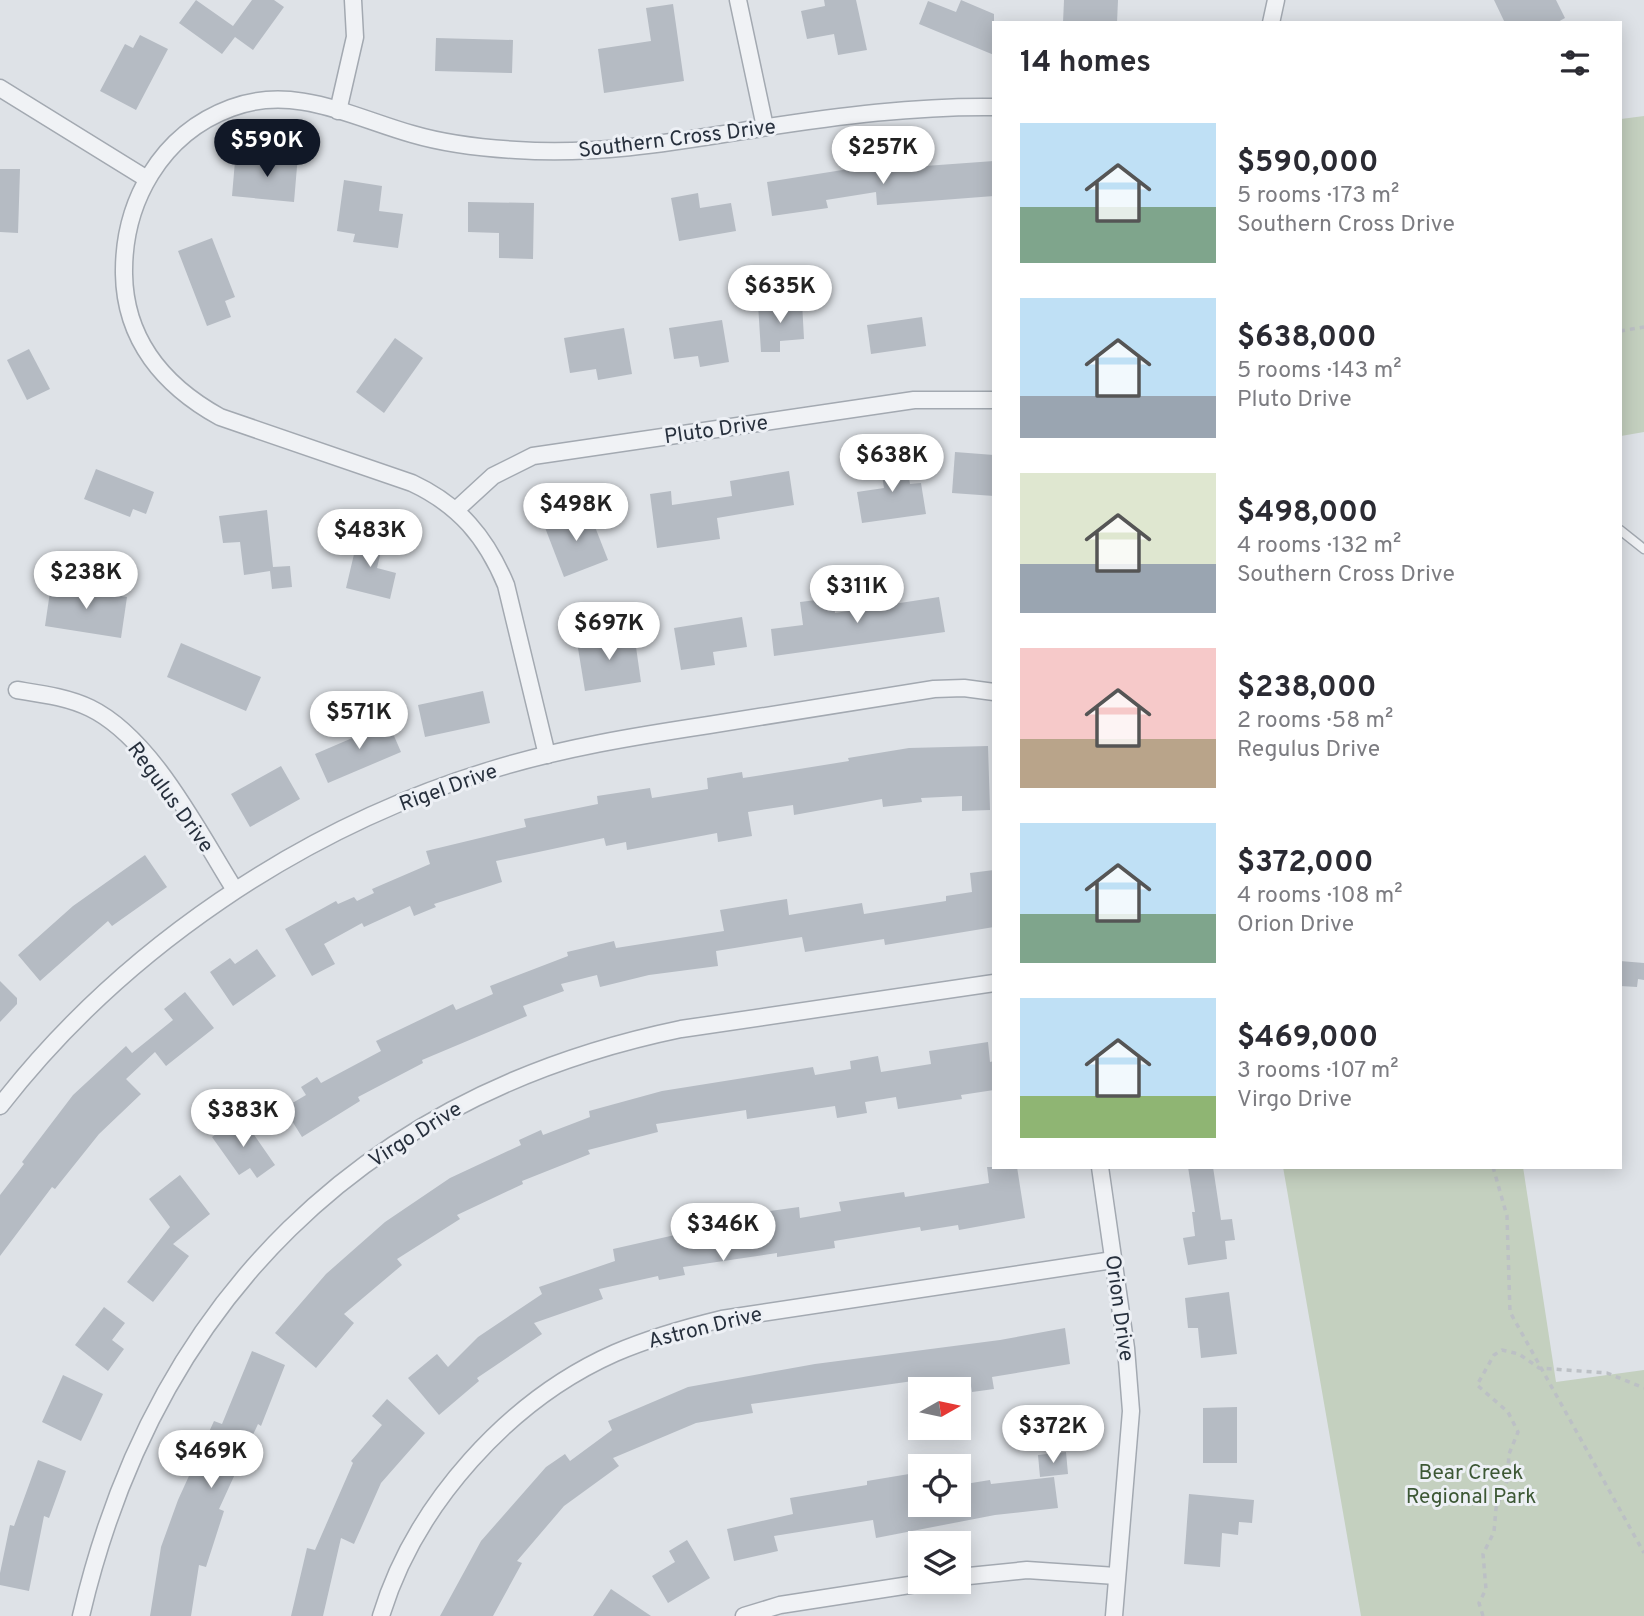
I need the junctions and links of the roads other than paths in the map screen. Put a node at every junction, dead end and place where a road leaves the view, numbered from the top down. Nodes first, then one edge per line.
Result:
1 (353, 0) edge
2 (738, 0) edge
3 (1276, 0) edge
4 (1272, 21) edge
5 (0, 88) edge
6 (992, 107) edge
7 (338, 111) junction
8 (765, 127) junction
9 (147, 178) junction
10 (992, 400) edge
11 (456, 510) junction
12 (1622, 532) edge
13 (1644, 549) edge
14 (17, 690) dead end
15 (992, 692) edge
16 (547, 755) junction
17 (236, 890) junction
18 (992, 983) edge
19 (0, 1106) edge
20 (1100, 1169) edge
21 (1113, 1260) junction
22 (971, 1576) edge
23 (1116, 1576) junction
24 (908, 1585) edge
25 (81, 1616) edge
26 (381, 1616) edge
27 (744, 1616) edge
28 (1114, 1616) edge

1 - 7 street
2 - 8 street
3 - 4 street
5 - 9 street
6 - 8 street, Southern Cross Drive
7 - 8 street, Southern Cross Drive
7 - 9 street, Southern Cross Drive
9 - 11 street, Southern Cross Drive
10 - 11 street, Pluto Drive
11 - 16 street, Southern Cross Drive
12 - 13 lane
14 - 17 street, Regulus Drive
15 - 16 street, Rigel Drive
16 - 17 street, Rigel Drive
17 - 19 street, Rigel Drive
18 - 25 street, Virgo Drive
20 - 21 street, Orion Drive
21 - 23 street, Orion Drive
21 - 26 street, Astron Drive
22 - 23 street
23 - 28 street, Orion Drive
24 - 27 street

